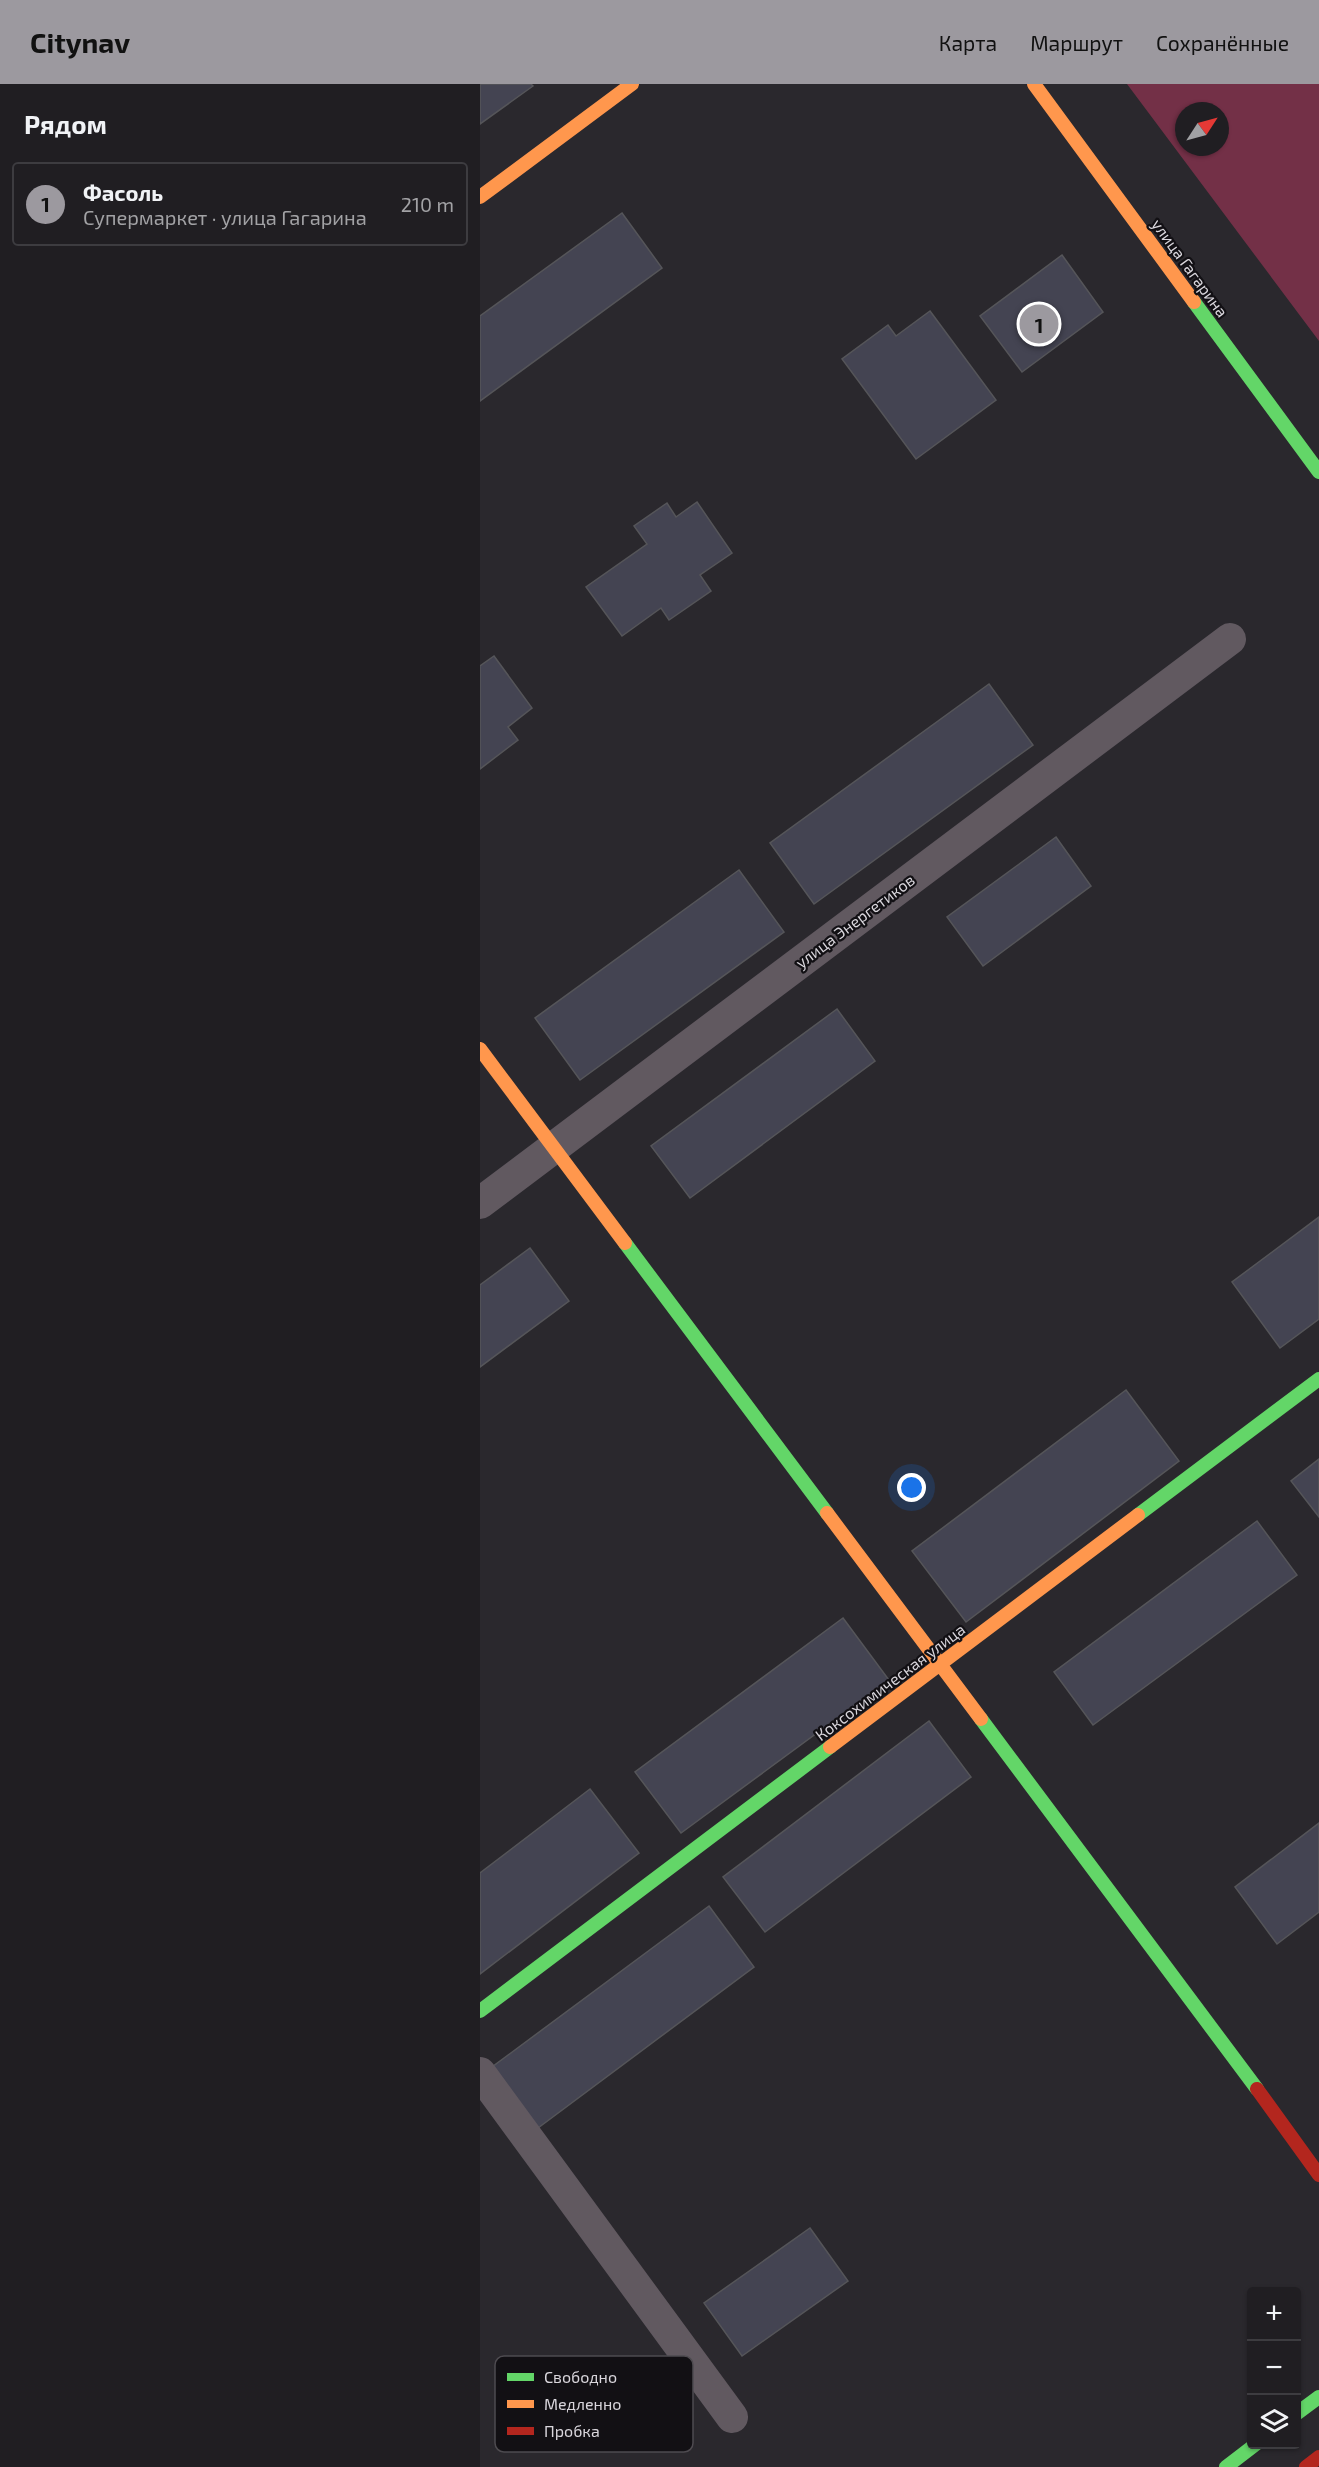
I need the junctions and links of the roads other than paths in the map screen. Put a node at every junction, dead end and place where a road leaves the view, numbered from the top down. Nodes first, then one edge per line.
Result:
1 (632, 84) edge
2 (1034, 84) edge
3 (480, 197) edge
4 (1319, 472) edge
5 (1230, 639) dead end
6 (480, 1049) edge
7 (553, 1148) junction
8 (480, 1203) edge
9 (1319, 1379) edge
10 (939, 1666) junction
11 (480, 2011) edge
12 (480, 2073) edge
13 (1319, 2175) edge
14 (688, 2356) edge
15 (693, 2363) edge
16 (1319, 2397) edge
17 (1301, 2410) edge
18 (732, 2417) dead end
19 (1251, 2449) edge
20 (1319, 2457) edge
21 (1226, 2467) edge
22 (1306, 2467) edge

1 - 3 street
2 - 4 street, улица Гагарина
5 - 7 street, улица Энергетиков
6 - 7 street
7 - 8 street, улица Энергетиков
7 - 10 street
9 - 10 street, Коксохимическая улица
10 - 11 street, Коксохимическая улица
10 - 13 street
12 - 14 street
15 - 18 street
16 - 17 street
19 - 21 street
20 - 22 street

